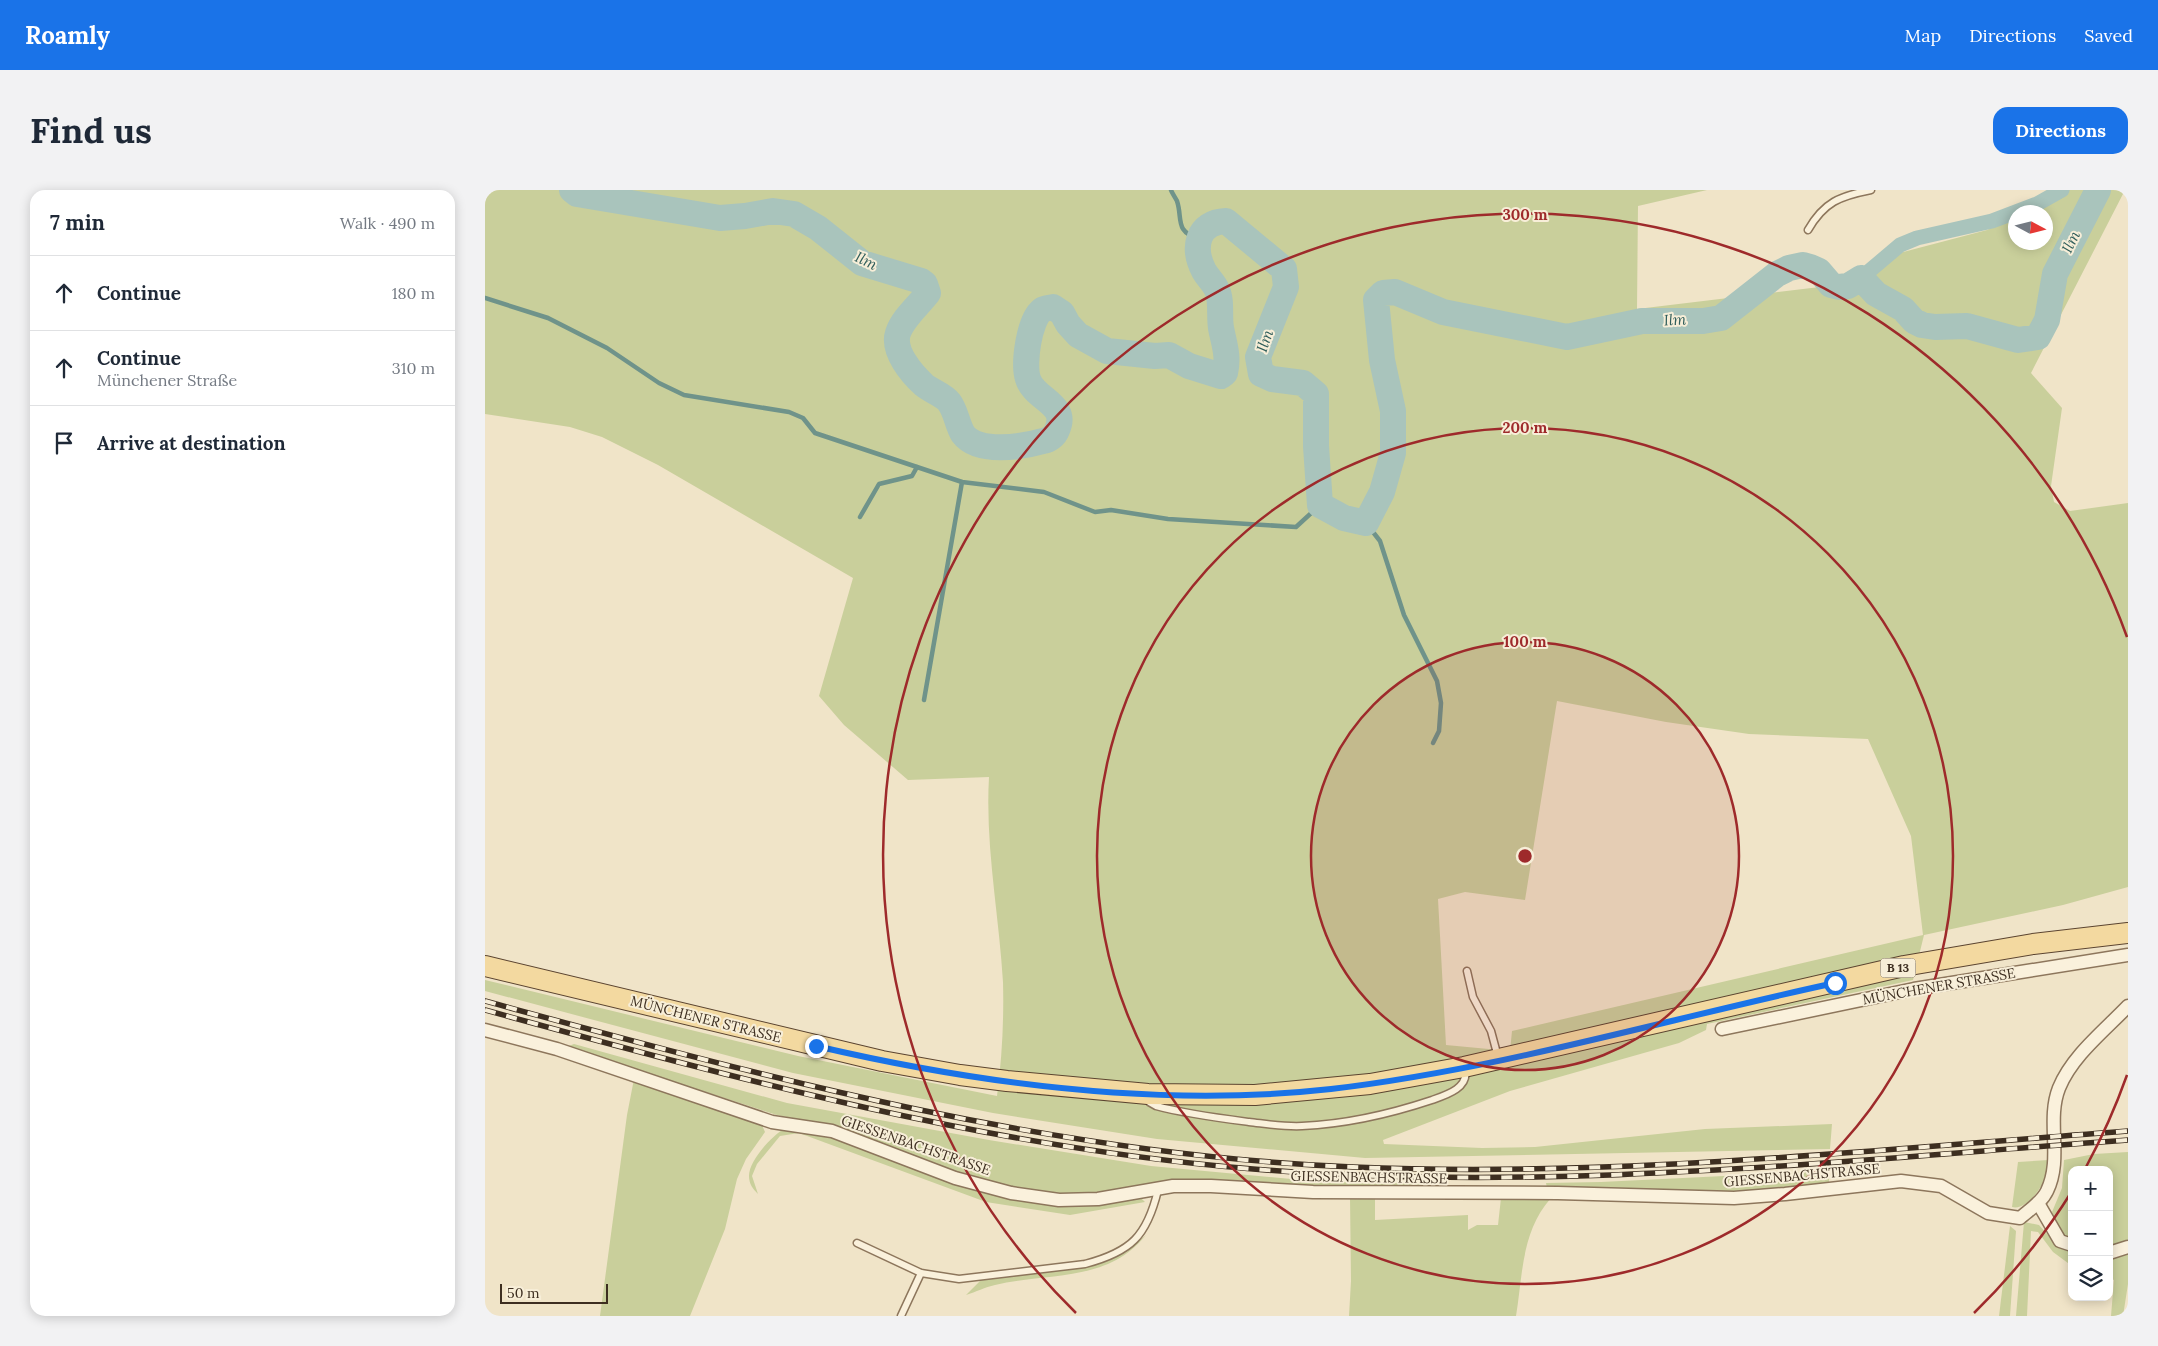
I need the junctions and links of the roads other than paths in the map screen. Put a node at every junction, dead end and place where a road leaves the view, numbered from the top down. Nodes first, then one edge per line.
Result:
1 (1871, 190) edge
2 (1808, 230) dead end
3 (2128, 932) edge
4 (2128, 955) edge
5 (485, 966) edge
6 (1467, 971) dead end
7 (2128, 1006) edge
8 (1722, 1029) dead end
9 (485, 1030) edge
10 (1499, 1060) junction
11 (1464, 1067) junction
12 (1149, 1094) junction
13 (1157, 1190) junction
14 (2038, 1203) junction
15 (857, 1242) dead end
16 (2068, 1244) edge
17 (2128, 1247) edge
18 (2113, 1252) edge
19 (921, 1273) junction
20 (901, 1316) edge

1 - 2 lane
3 - 10 main road, B 13
4 - 8 street, MÜNCHENER STRASSE
5 - 12 main road, MÜNCHENER STRASSE / B 13
6 - 10 lane
7 - 14 street, GIESSENBACHSTRASSE
9 - 13 street, GIESSENBACHSTRASSE
10 - 11 main road, B 13
11 - 12 main road, MÜNCHENER STRASSE / B 13
11 - 12 lane
13 - 14 street, GIESSENBACHSTRASSE
13 - 19 lane
14 - 16 street
15 - 19 lane
17 - 18 street
19 - 20 lane

